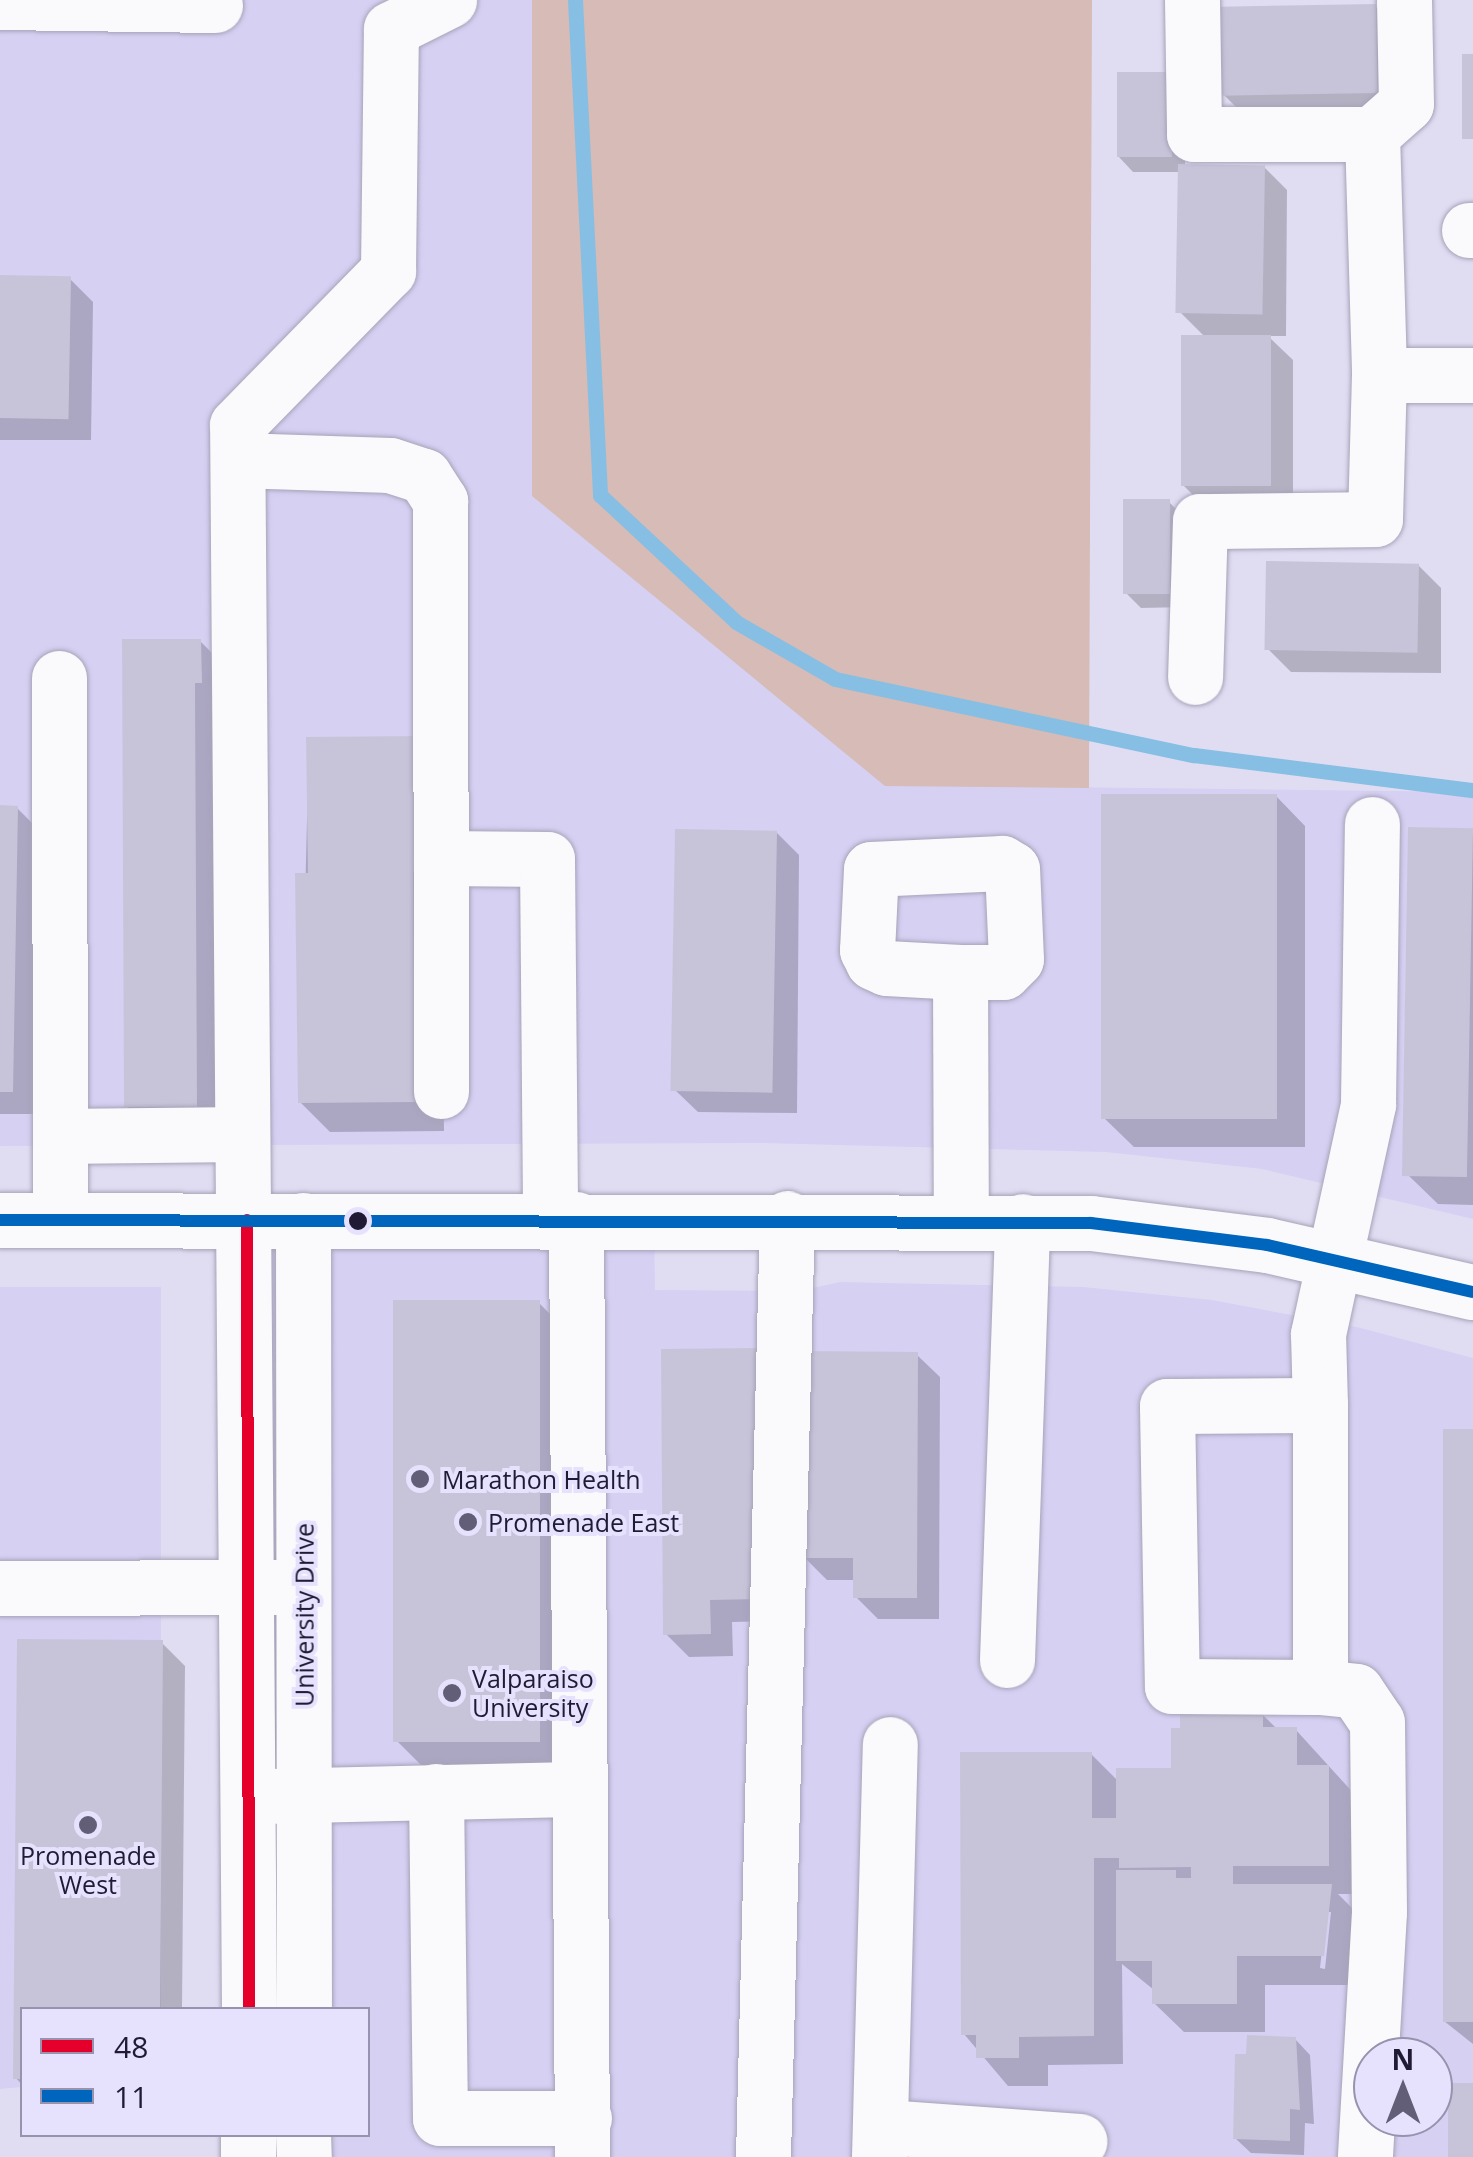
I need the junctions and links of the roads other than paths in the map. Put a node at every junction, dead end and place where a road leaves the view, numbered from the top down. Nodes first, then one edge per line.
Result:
1 (448, 0) edge
2 (1192, 0) edge
3 (1404, 0) edge
4 (0, 2) edge
5 (215, 4) dead end
6 (1372, 134) junction
7 (1379, 375) junction
8 (1473, 375) edge
9 (238, 460) junction
10 (59, 678) dead end
11 (1195, 678) dead end
12 (1372, 824) dead end
13 (441, 858) junction
14 (960, 972) dead end
15 (441, 1090) dead end
16 (240, 1134) junction
17 (61, 1136) junction
18 (787, 1218) junction
19 (961, 1218) junction
20 (563, 1219) junction
21 (0, 1220) edge
22 (60, 1220) junction
23 (246, 1220) junction
24 (303, 1220) junction
25 (1022, 1221) junction
26 (1334, 1258) junction
27 (1473, 1292) edge
28 (1320, 1405) junction
29 (304, 1587) junction
30 (0, 1588) edge
31 (249, 1588) junction
32 (1007, 1660) dead end
33 (1320, 1687) junction
34 (890, 1744) dead end
35 (578, 1790) junction
36 (436, 1791) junction
37 (304, 1795) junction
38 (250, 1797) junction
39 (249, 2007) edge
40 (304, 2007) edge
41 (583, 2138) edge
42 (1080, 2140) dead end
43 (882, 2142) edge
44 (764, 2157) edge
45 (1365, 2157) edge

1 - 9 street
2 - 6 street
3 - 6 street
4 - 5 street
6 - 7 street
7 - 8 street
7 - 11 street
9 - 13 street
9 - 16 street
10 - 17 street
12 - 26 street
13 - 15 street
13 - 20 street
14 - 19 street
16 - 17 street
16 - 23 street
17 - 22 street
18 - 19 street
18 - 20 street
18 - 44 street
19 - 25 street
20 - 24 street
20 - 35 street
21 - 22 street
22 - 23 street
23 - 24 street
23 - 31 street
24 - 29 street, University Drive
25 - 26 street
25 - 32 street
26 - 27 street
26 - 28 street
28 - 33 street
28 - 33 street
29 - 31 street
29 - 37 street, University Drive
30 - 31 street
31 - 38 street
33 - 45 street
34 - 43 street
35 - 36 street
35 - 41 street
36 - 37 street
36 - 41 street
37 - 38 street
37 - 40 street, University Drive
38 - 39 street
42 - 43 street

